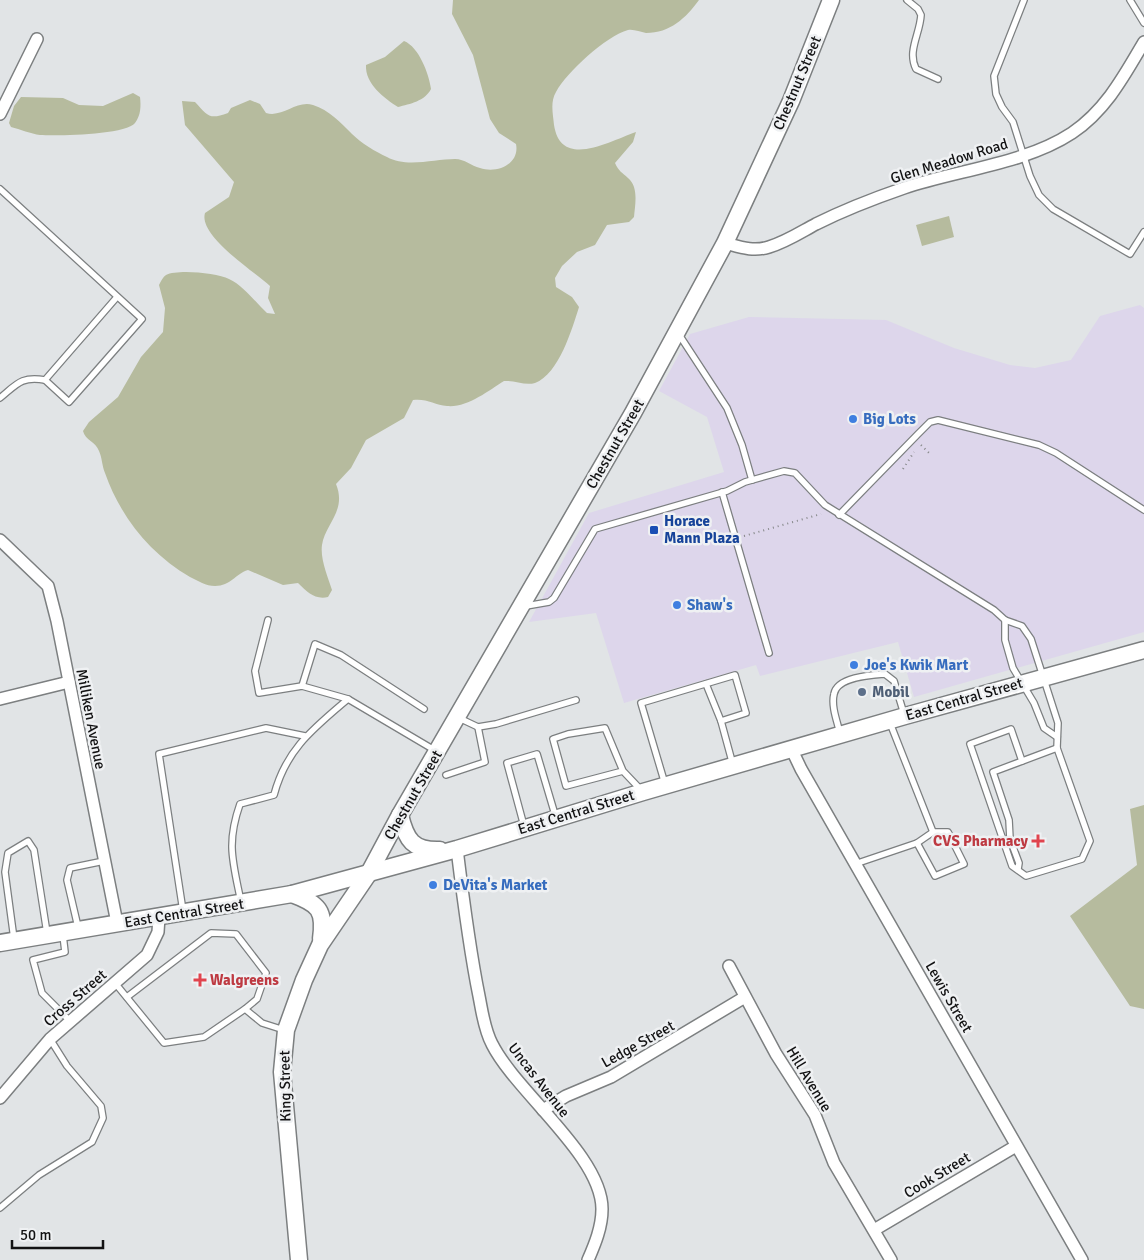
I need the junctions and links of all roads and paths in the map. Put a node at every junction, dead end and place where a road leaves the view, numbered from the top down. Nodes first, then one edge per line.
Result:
1 (831, 0) edge
2 (907, 0) edge
3 (1024, 0) edge
4 (1130, 0) edge
5 (1144, 23) edge
6 (37, 39) dead end
7 (1144, 42) edge
8 (938, 79) dead end
9 (0, 114) edge
10 (1023, 155) junction
11 (0, 190) edge
12 (1144, 232) edge
13 (725, 243) junction
14 (117, 297) junction
15 (677, 331) junction
16 (45, 380) junction
17 (0, 398) edge
18 (930, 454) dead end
19 (903, 469) dead end
20 (752, 480) junction
21 (722, 492) junction
22 (828, 508) junction
23 (1144, 510) edge
24 (839, 515) junction
25 (736, 536) junction
26 (0, 540) edge
27 (521, 607) junction
28 (268, 620) dead end
29 (1005, 620) junction
30 (1144, 650) edge
31 (769, 653) dead end
32 (1043, 676) junction
33 (69, 682) junction
34 (1021, 683) junction
35 (706, 684) junction
36 (302, 686) junction
37 (0, 699) edge
38 (348, 699) junction
39 (576, 700) dead end
40 (424, 708) dead end
41 (457, 718) junction
42 (897, 718) junction
43 (721, 722) junction
44 (478, 726) junction
45 (840, 734) junction
46 (305, 736) junction
47 (1057, 737) junction
48 (791, 748) junction
49 (1057, 748) junction
50 (437, 752) junction
51 (1022, 761) junction
52 (733, 765) junction
53 (623, 771) junction
54 (993, 772) junction
55 (446, 774) dead end
56 (982, 776) junction
57 (665, 785) junction
58 (643, 792) junction
59 (400, 815) junction
60 (556, 818) junction
61 (525, 828) junction
62 (933, 832) junction
63 (918, 843) junction
64 (457, 849) junction
65 (104, 861) junction
66 (855, 864) junction
67 (1018, 869) junction
68 (369, 873) junction
69 (292, 894) junction
70 (241, 904) junction
71 (184, 913) junction
72 (159, 917) junction
73 (117, 923) junction
74 (63, 932) junction
75 (7, 942) edge
76 (320, 945) junction
77 (729, 966) dead end
78 (116, 983) junction
79 (127, 997) junction
80 (745, 998) junction
81 (245, 1008) junction
82 (72, 1022) junction
83 (286, 1030) junction
84 (50, 1039) junction
85 (0, 1098) edge
86 (542, 1110) junction
87 (1016, 1146) junction
88 (0, 1208) edge
89 (874, 1230) junction
90 (299, 1260) edge
91 (588, 1260) edge
92 (891, 1260) edge
93 (1082, 1260) edge

1 - 13 main road, Chestnut Street
2 - 8 lane
3 - 10 lane
4 - 5 lane
6 - 9 street
7 - 10 street, Glen Meadow Road
10 - 12 lane
10 - 13 street, Glen Meadow Road
11 - 14 lane
13 - 15 main road, Chestnut Street
14 - 16 lane
14 - 16 lane
15 - 20 lane
15 - 27 main road, Chestnut Street
16 - 17 lane
18 - 19 path
20 - 21 lane
20 - 22 lane
21 - 25 lane
21 - 27 lane
22 - 24 lane
22 - 25 path
23 - 24 lane
24 - 29 lane
25 - 31 lane
26 - 33 street, Milliken Avenue
27 - 41 main road, Chestnut Street
28 - 36 lane
29 - 32 lane
29 - 34 lane
30 - 32 main road, East Central Street
32 - 34 main road, East Central Street
32 - 47 lane
33 - 37 street
33 - 65 street, Milliken Avenue
34 - 42 main road, East Central Street
34 - 47 lane
35 - 43 lane
35 - 43 lane
35 - 57 lane
36 - 38 lane
36 - 40 lane
38 - 46 lane
38 - 50 lane
39 - 44 lane
41 - 44 lane
41 - 50 main road, Chestnut Street
42 - 45 main road, East Central Street
42 - 45 lane
42 - 62 lane
43 - 52 lane
44 - 55 lane
45 - 48 main road, East Central Street
46 - 70 lane
46 - 71 lane
47 - 49 lane
48 - 52 main road, East Central Street
48 - 66 street, Lewis Street
49 - 51 lane
49 - 67 lane
50 - 59 main road, Chestnut Street
51 - 54 lane
51 - 56 lane
52 - 57 main road, East Central Street
53 - 53 lane
53 - 58 lane
54 - 56 lane
54 - 67 lane
56 - 67 lane
57 - 58 main road, East Central Street
58 - 60 main road, East Central Street
59 - 64 main road
59 - 68 main road, Chestnut Street
60 - 61 main road, East Central Street
60 - 61 lane
61 - 64 main road, East Central Street
62 - 63 lane
62 - 63 lane
63 - 66 lane
64 - 68 main road, East Central Street
64 - 86 street, Uncas Avenue
65 - 73 street, Milliken Avenue
65 - 74 lane
66 - 87 street, Lewis Street
68 - 69 main road, East Central Street
68 - 76 main road, King Street
69 - 70 main road, East Central Street
69 - 76 main road
70 - 71 main road, East Central Street
71 - 72 main road, East Central Street
72 - 73 main road, East Central Street
72 - 78 street, Cross Street
73 - 74 main road, East Central Street
74 - 75 main road, East Central Street
74 - 75 lane
74 - 82 lane
76 - 83 main road, King Street
77 - 80 street, Hill Avenue
78 - 79 lane
78 - 82 street, Cross Street
79 - 81 lane
79 - 81 lane
80 - 86 street, Ledge Street
80 - 89 street, Hill Avenue
81 - 83 lane
82 - 84 street, Cross Street
83 - 90 main road, King Street
84 - 85 street, Cross Street
84 - 88 lane
86 - 91 street, Uncas Avenue
87 - 89 street, Cook Street
87 - 93 street, Lewis Street
89 - 92 street, Hill Avenue

